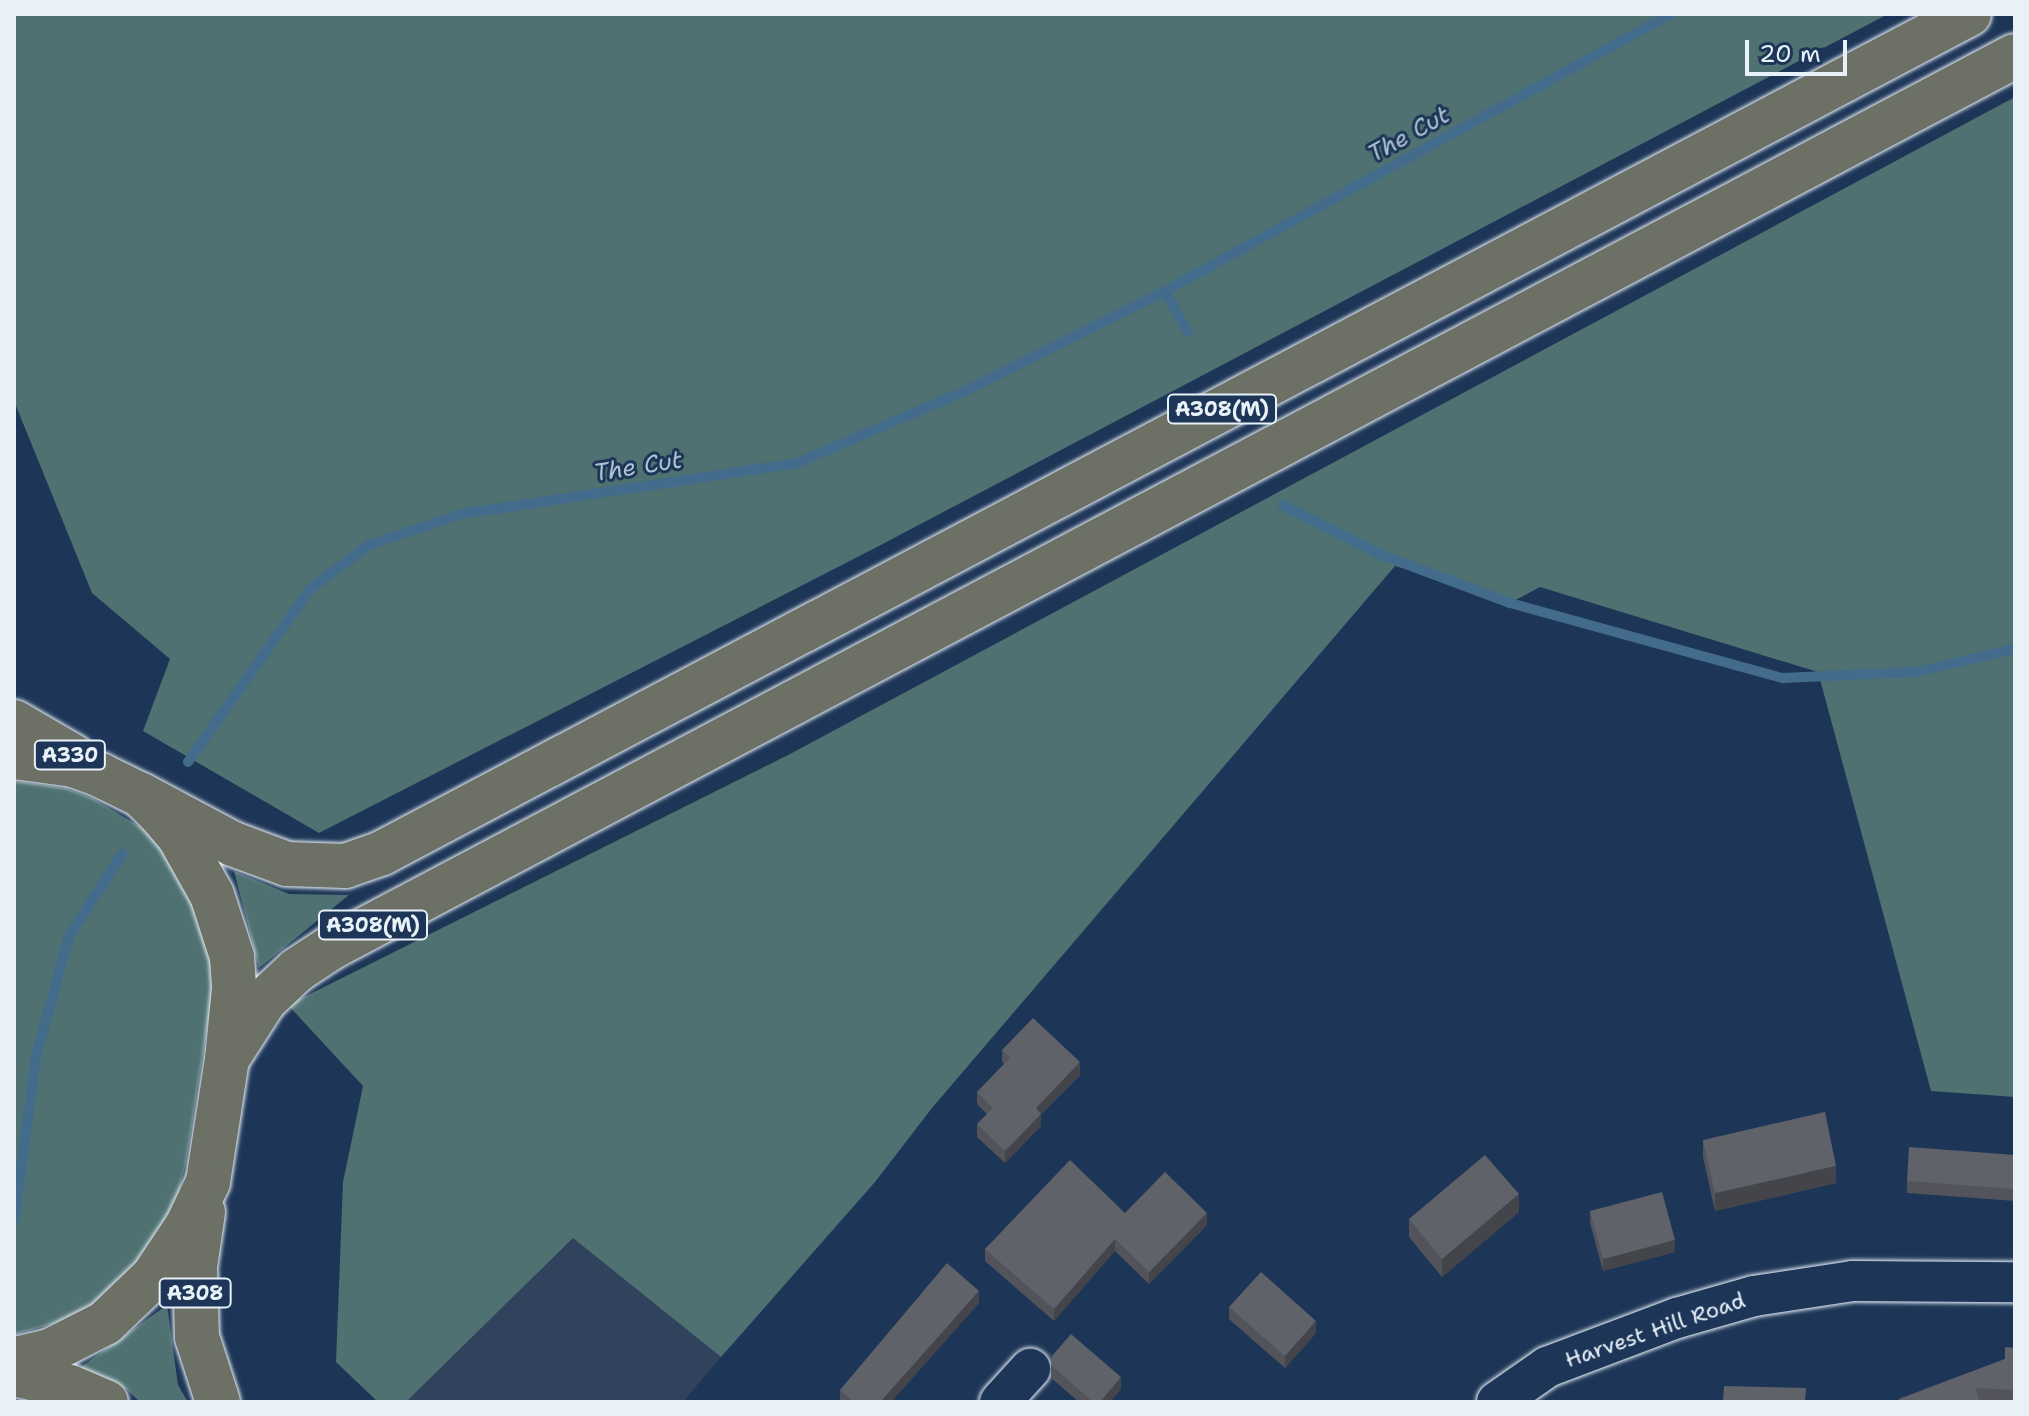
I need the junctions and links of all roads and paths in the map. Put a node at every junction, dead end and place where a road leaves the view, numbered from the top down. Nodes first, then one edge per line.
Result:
1 (1969, 14) edge
2 (2015, 56) edge
3 (14, 722) edge
4 (14, 757) edge
5 (134, 791) junction
6 (227, 1059) junction
7 (208, 1182) junction
8 (2015, 1282) edge
9 (14, 1359) edge
10 (1030, 1369) dead end
11 (14, 1374) edge
12 (106, 1402) edge
13 (218, 1402) edge
14 (1000, 1402) edge
15 (1497, 1402) edge

1 - 5 main road, A308(M)
2 - 6 main road, A308(M)
3 - 5 main road, A330
4 - 5 main road
5 - 6 main road
6 - 7 main road
7 - 9 main road
7 - 13 main road, A308
8 - 15 street, Harvest Hill Road
10 - 14 street
11 - 12 main road

